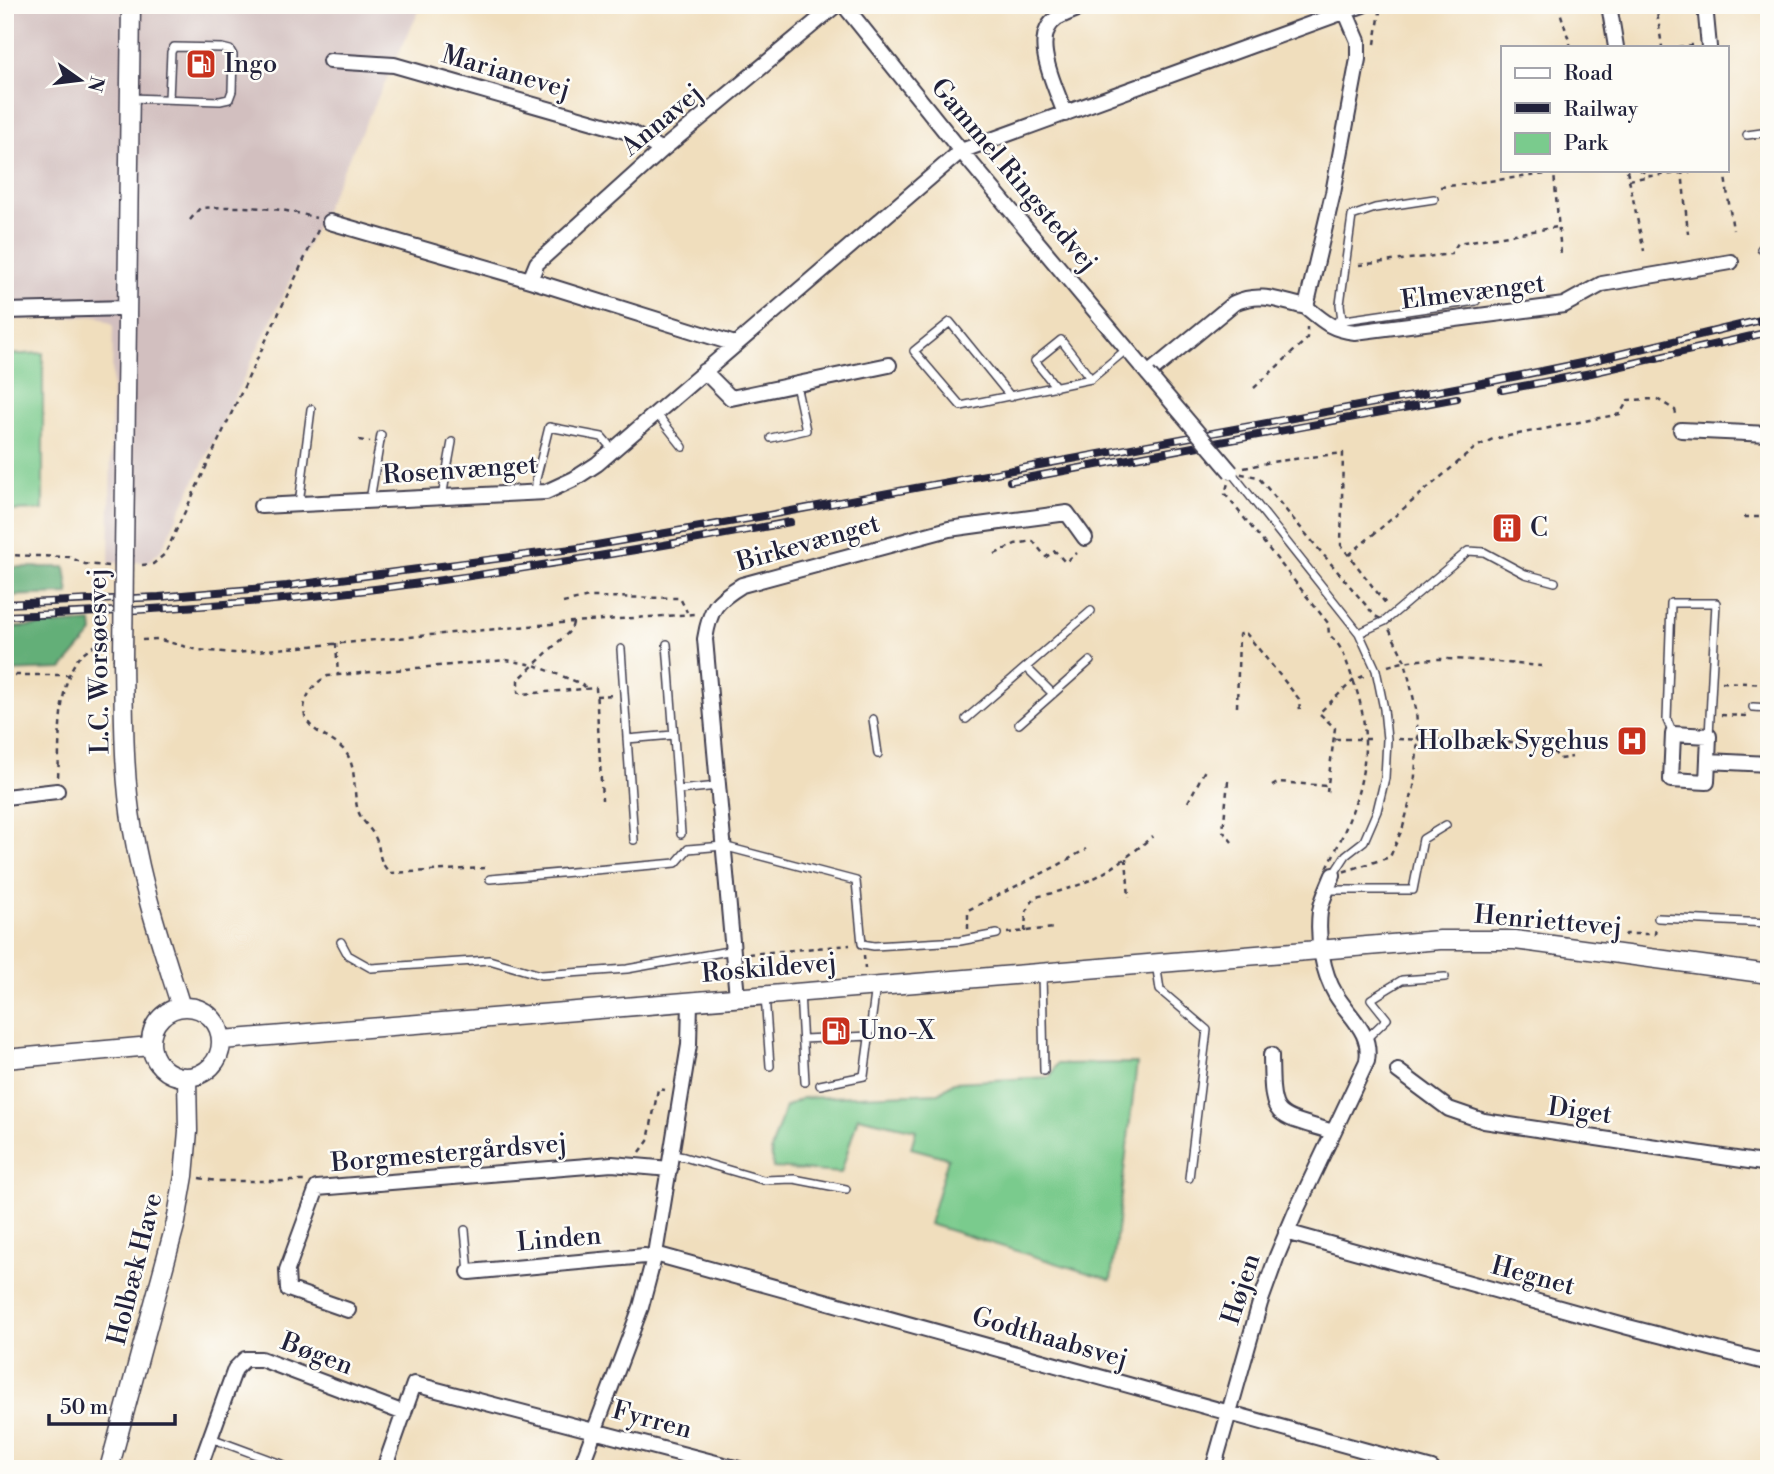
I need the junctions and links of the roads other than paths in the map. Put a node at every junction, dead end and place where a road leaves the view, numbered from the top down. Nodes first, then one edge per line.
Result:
1 (131, 5) edge
2 (836, 5) edge
3 (844, 5) edge
4 (1087, 5) edge
5 (1363, 5) edge
6 (1609, 5) edge
7 (1704, 5) edge
8 (1346, 13) junction
9 (1616, 46) edge
10 (1709, 46) edge
11 (330, 61) dead end
12 (129, 98) junction
13 (169, 99) junction
14 (1065, 114) junction
15 (1769, 132) edge
16 (1747, 135) dead end
17 (662, 150) junction
18 (961, 151) junction
19 (1434, 199) road end
20 (330, 222) dead end
21 (1731, 262) dead end
22 (530, 280) junction
23 (1476, 301) dead end
24 (1306, 307) junction
25 (128, 308) junction
26 (5, 311) edge
27 (1342, 320) junction
28 (1328, 325) junction
29 (735, 344) junction
30 (1127, 349) junction
31 (889, 365) dead end
32 (704, 371) junction
33 (1148, 374) junction
34 (1091, 379) junction
35 (796, 385) junction
36 (1056, 387) junction
37 (1012, 397) junction
38 (311, 409) dead end
39 (656, 412) junction
40 (1681, 430) road end
41 (1769, 434) edge
42 (382, 435) dead end
43 (771, 438) dead end
44 (452, 442) dead end
45 (684, 447) dead end
46 (613, 450) junction
47 (1235, 473) joint
48 (536, 492) junction
49 (442, 497) junction
50 (370, 500) junction
51 (299, 504) junction
52 (261, 506) dead end
53 (1086, 538) road end
54 (1555, 582) dead end
55 (1091, 611) dead end
56 (1359, 632) junction
57 (667, 644) dead end
58 (621, 649) dead end
59 (1090, 661) dead end
60 (1026, 667) junction
61 (1053, 694) junction
62 (1753, 707) road end
63 (1769, 708) edge
64 (873, 719) dead end
65 (966, 719) dead end
66 (1019, 724) dead end
67 (1673, 734) junction
68 (673, 735) junction
69 (1709, 736) junction
70 (627, 740) junction
71 (878, 754) dead end
72 (1708, 761) junction
73 (1769, 764) edge
74 (718, 786) junction
75 (678, 790) junction
76 (57, 791) road end
77 (5, 797) edge
78 (1446, 825) dead end
79 (681, 834) dead end
80 (634, 840) dead end
81 (723, 846) junction
82 (1332, 875) joint
83 (490, 878) road end
84 (1327, 890) junction
85 (1658, 918) road end
86 (1769, 923) edge
87 (997, 934) road end
88 (341, 942) dead end
89 (1321, 948) junction
90 (734, 953) junction
91 (1156, 963) junction
92 (1042, 972) junction
93 (1769, 974) edge
94 (1445, 977) dead end
95 (872, 986) junction
96 (800, 992) junction
97 (765, 995) junction
98 (737, 997) junction
99 (690, 1001) junction
100 (181, 1007) junction
101 (870, 1037) junction
102 (803, 1039) junction
103 (1366, 1039) junction
104 (222, 1040) junction
105 (151, 1046) junction
106 (1271, 1055) dead end
107 (5, 1059) edge
108 (770, 1066) dead end
109 (1398, 1071) dead end
110 (1044, 1072) dead end
111 (187, 1078) junction
112 (805, 1082) dead end
113 (820, 1085) dead end
114 (1333, 1132) junction
115 (672, 1162) junction
116 (1769, 1164) edge
117 (1189, 1178) dead end
118 (846, 1189) dead end
119 (465, 1230) dead end
120 (1286, 1232) junction
121 (655, 1256) junction
122 (469, 1272) joint
123 (348, 1310) dead end
124 (1769, 1363) edge
125 (404, 1413) junction
126 (1228, 1413) junction
127 (593, 1430) junction
128 (210, 1438) junction
129 (281, 1464) dead end
130 (109, 1469) edge
131 (199, 1469) edge
132 (384, 1469) edge
133 (580, 1469) edge
134 (739, 1469) edge
135 (1213, 1469) edge
136 (1432, 1469) edge

1 - 12 street, L.C. Worsøesvej
2 - 17 street, Annavej
3 - 18 street, Gammel Ringstedvej
4 - 14 street
5 - 8 street
6 - 9 street
7 - 10 street
8 - 14 street
8 - 24 street
11 - 17 street, Marianevej
12 - 13 lane
12 - 25 street, L.C. Worsøesvej
13 - 13 lane
14 - 18 street
15 - 16 lane
17 - 22 street, Annavej
18 - 29 street, Rosenvænget
18 - 30 street, Gammel Ringstedvej
19 - 27 lane
20 - 22 street
21 - 28 street, Elmevænget
22 - 29 street
23 - 27 lane
24 - 28 street, Elmevænget
24 - 33 street
25 - 26 street
25 - 100 street, L.C. Worsøesvej, bridge
27 - 28 lane
29 - 32 street, Rosenvænget
30 - 33 street, Gammel Ringstedvej
30 - 34 lane
31 - 35 street
32 - 35 street
32 - 39 street, Rosenvænget
33 - 47 street, Gammel Ringstedvej, bridge
34 - 36 lane
34 - 36 lane
35 - 43 lane
36 - 37 lane
37 - 37 lane
38 - 51 lane
39 - 45 lane
39 - 46 street, Rosenvænget
40 - 41 street
42 - 50 lane
44 - 49 lane
46 - 48 street, Rosenvænget
46 - 48 lane
47 - 56 lane, Gammel Ringstedvej
48 - 49 street, Rosenvænget
49 - 50 street, Rosenvænget
50 - 51 street, Rosenvænget
51 - 52 street, Rosenvænget
53 - 74 street, Birkevænget
54 - 56 lane
55 - 60 lane
56 - 82 lane, Gammel Ringstedvej
57 - 68 lane
58 - 70 lane
59 - 61 lane
60 - 61 lane
60 - 65 lane
61 - 66 lane
62 - 63 lane
64 - 71 lane
67 - 69 street
67 - 69 lane
67 - 72 street
68 - 70 lane
68 - 75 lane
69 - 72 street
70 - 80 lane
72 - 73 street
74 - 75 lane
74 - 81 street
75 - 79 lane
76 - 77 street
78 - 84 lane
81 - 83 lane
81 - 87 lane
81 - 90 street
82 - 84 street
84 - 89 street
85 - 86 lane
88 - 90 lane
89 - 91 street, Roskildevej
89 - 93 street, Henriettevej
89 - 103 street
90 - 98 street
91 - 92 street, Roskildevej
91 - 117 lane
92 - 95 street, Roskildevej
92 - 110 lane
94 - 103 lane
95 - 96 street, Roskildevej
95 - 101 lane
96 - 97 street, Roskildevej
96 - 102 lane
97 - 98 street, Roskildevej
97 - 108 lane
98 - 99 street, Roskildevej
99 - 104 street, Roskildevej
99 - 115 street
100 - 104 street
100 - 105 street
101 - 102 lane
101 - 113 lane
102 - 112 lane
103 - 114 street, Højen
104 - 111 street
105 - 107 street
105 - 111 street
106 - 114 street
109 - 116 street, Diget
111 - 130 street, Holbæk Have
114 - 120 street, Højen
115 - 118 lane
115 - 121 street
115 - 123 street, Borgmestergårdsvej
119 - 122 lane
120 - 124 street, Hegnet
120 - 126 street, Højen
121 - 122 street, Linden
121 - 126 street, Godthaabsvej
121 - 127 street
125 - 127 street
125 - 128 street, Bøgen
125 - 132 street
126 - 135 street, Højen
126 - 136 street, Godthaabsvej
127 - 133 street
127 - 134 street, Fyrren
128 - 129 lane
128 - 131 street, Bøgen

